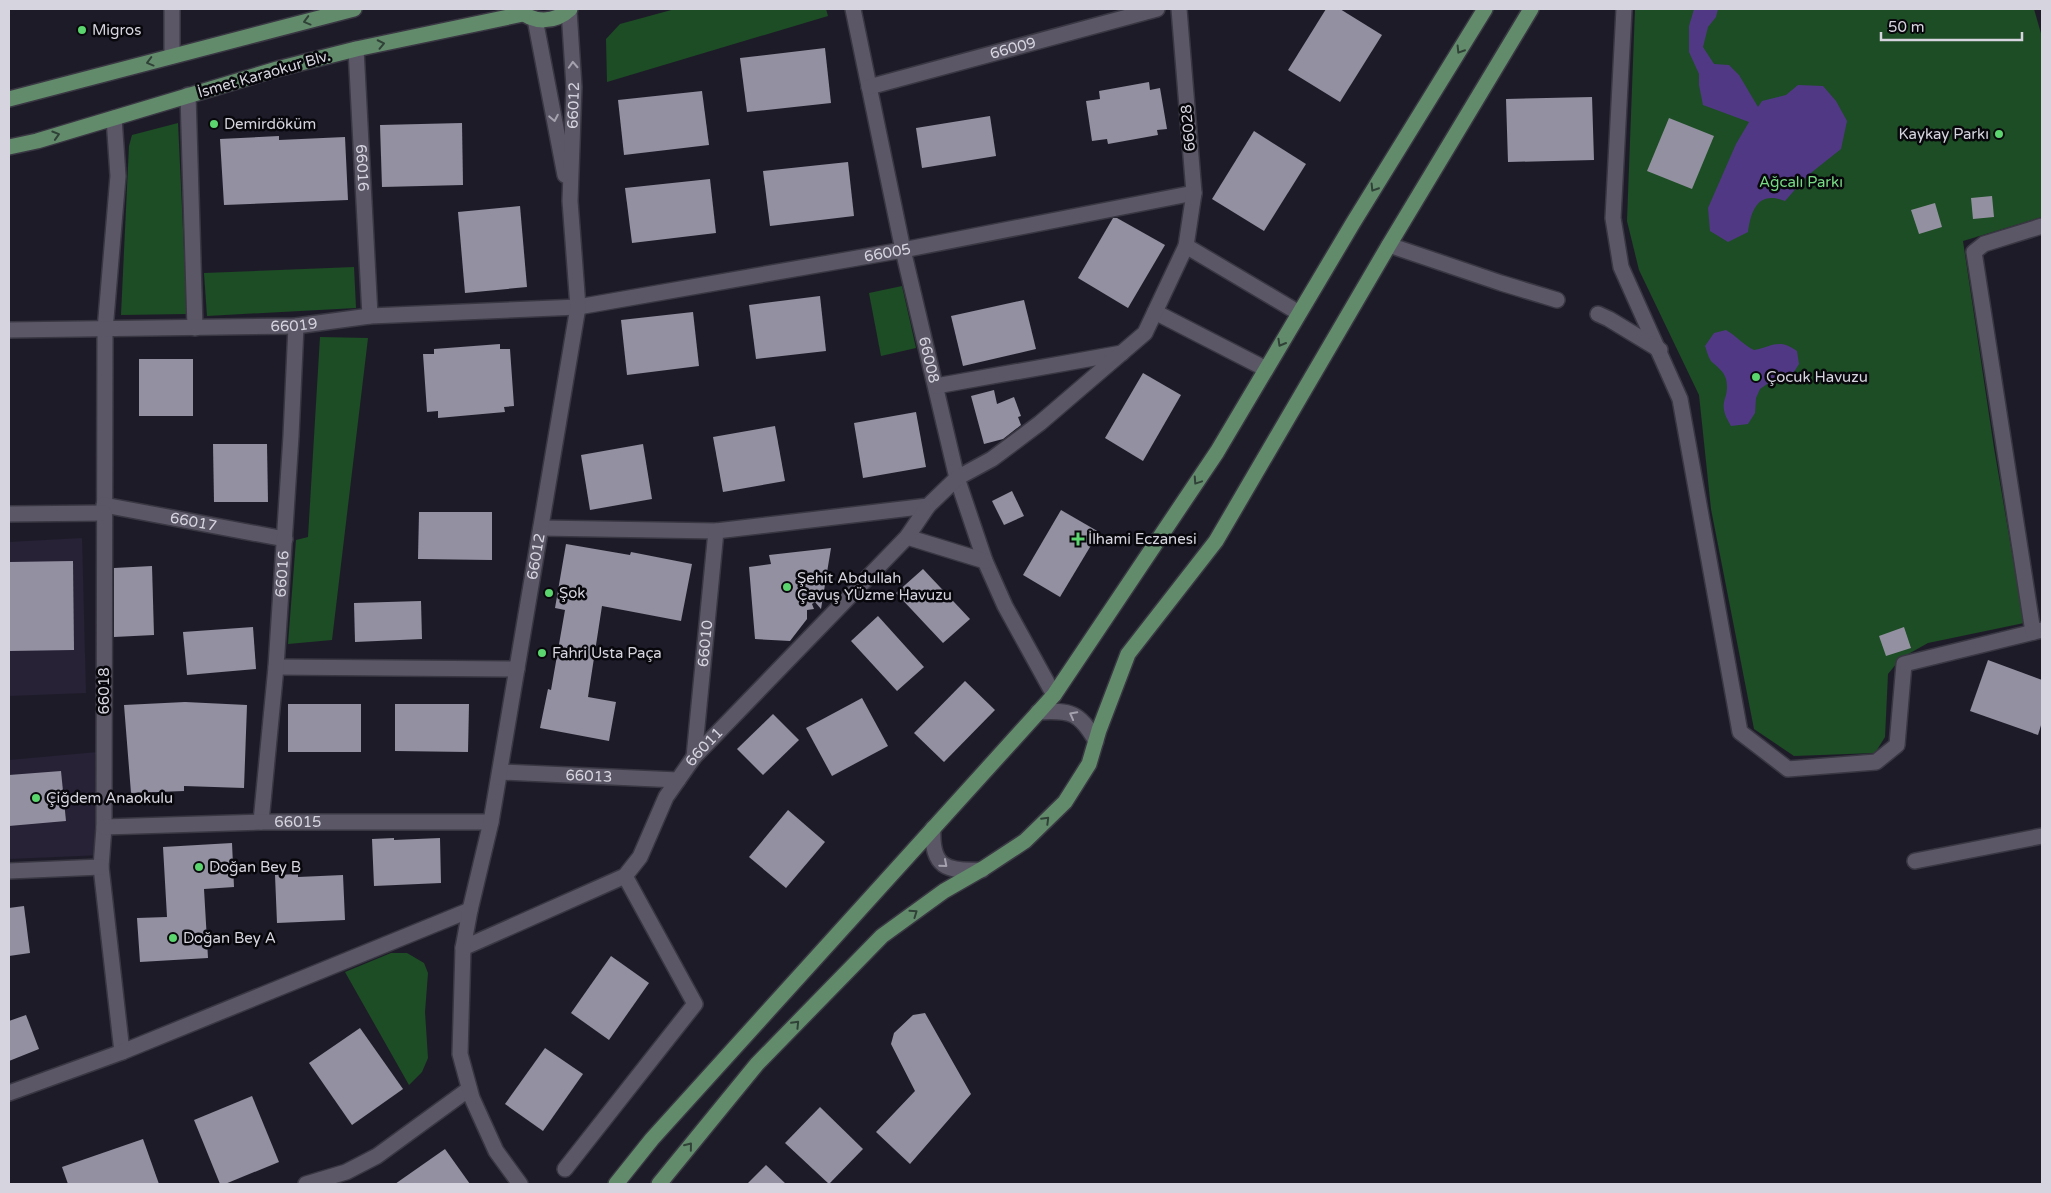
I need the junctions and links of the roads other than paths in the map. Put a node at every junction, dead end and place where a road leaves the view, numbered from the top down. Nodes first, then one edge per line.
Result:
1 (172, 9) edge
2 (354, 9) edge
3 (570, 9) edge
4 (853, 9) edge
5 (1157, 9) edge
6 (1179, 9) edge
7 (1531, 9) edge
8 (1624, 9) edge
9 (1480, 12) edge
10 (525, 14) edge
11 (356, 49) junction
12 (172, 56) junction
13 (869, 87) junction
14 (188, 95) junction
15 (9, 99) edge
16 (114, 118) junction
17 (9, 147) edge
18 (1194, 193) junction
19 (570, 201) junction
20 (2042, 226) edge
21 (1389, 245) junction
22 (1186, 246) junction
23 (903, 250) junction
24 (1557, 300) dead end
25 (578, 307) junction
26 (1155, 312) junction
27 (1299, 313) junction
28 (1598, 314) dead end
29 (370, 316) junction
30 (296, 326) junction
31 (195, 328) junction
32 (9, 330) edge
33 (105, 330) junction
34 (1660, 350) junction
35 (1122, 353) junction
36 (1266, 369) junction
37 (936, 386) junction
38 (957, 478) junction
39 (928, 506) junction
40 (104, 509) junction
41 (9, 514) edge
42 (541, 528) junction
43 (716, 531) junction
44 (907, 537) junction
45 (284, 540) junction
46 (985, 561) junction
47 (2038, 631) edge
48 (276, 667) junction
49 (517, 669) junction
50 (1054, 695) junction
51 (1038, 712) junction
52 (1096, 741) junction
53 (694, 757) junction
54 (500, 772) junction
55 (678, 780) junction
56 (261, 822) junction
57 (491, 822) junction
58 (104, 827) junction
59 (933, 828) junction
60 (2042, 836) edge
61 (1915, 861) dead end
62 (101, 867) junction
63 (982, 870) junction
64 (9, 871) edge
65 (625, 876) junction
66 (470, 910) junction
67 (463, 948) junction
68 (122, 1052) junction
69 (469, 1089) junction
70 (9, 1094) edge
71 (565, 1169) dead end
72 (341, 1178) edge
73 (664, 1182) edge
74 (306, 1184) edge
75 (520, 1184) edge
76 (616, 1184) edge

1 - 12 street
2 -> 12 main road
3 - 10 main road, İsmet Karaokur Blv.
19 -> 3 street, 66012
4 - 13 street, 66008
5 - 13 street, 66009
6 - 18 street, 66028
7 - 21 main road
8 - 34 street
9 -> 27 main road
11 -> 10 main road, İsmet Karaokur Blv.
10 -> 19 street, 66012
11 - 14 main road, İsmet Karaokur Blv.
11 - 29 street, 66016
12 -> 15 main road
13 - 23 street, 66008
14 - 16 main road, İsmet Karaokur Blv.
14 - 31 street
17 -> 16 main road, İsmet Karaokur Blv.
16 - 33 street, 66018
18 - 22 street, 66028
18 - 23 street, 66005
19 - 25 street, 66012
20 - 47 street
21 - 24 street
21 - 52 main road
22 - 26 street, 66028
22 - 27 street
23 - 25 street, 66005
23 - 37 street, 66008
25 - 29 street, 66019
25 - 42 street, 66012
26 - 35 street, 66028
26 - 36 street
27 -> 36 main road
28 - 34 street
29 - 30 street, 66019
30 - 31 street, 66019
30 - 45 street, 66016
31 - 33 street, 66019
32 - 33 street, 66019
33 - 40 street, 66018
34 - 47 street
35 - 37 street
35 - 38 street, 66011
36 -> 50 main road
37 - 38 street, 66008
38 - 39 street, 66011
38 - 46 street, 66008
39 - 43 street
39 - 44 street, 66011
40 - 41 street, 66017
40 - 45 street, 66017
40 - 58 street, 66018
42 - 43 street
42 - 49 street, 66012
43 - 53 street, 66010
44 - 46 street
44 - 53 street, 66011
45 - 48 street, 66016
46 - 50 street, 66008
48 - 49 street
48 - 56 street, 66016
49 - 54 street, 66012
50 - 51 main road
52 -> 51 street
51 - 59 main road
63 -> 52 main road
53 - 55 street, 66011
54 - 55 street, 66013
54 - 57 street, 66012
55 - 65 street, 66011
56 - 57 street, 66015
56 - 58 street, 66015
57 - 66 street, 66012
58 - 62 street, 66018
59 -> 63 street
59 - 76 main road
60 - 61 street
62 - 64 street
62 - 68 street, 66018
73 -> 63 main road
65 - 67 street, 66011
65 - 71 street
66 - 67 street, 66012
66 - 68 street
67 - 69 street, 66012
68 - 70 street
69 - 72 street
69 - 75 street, 66012
72 - 74 street

